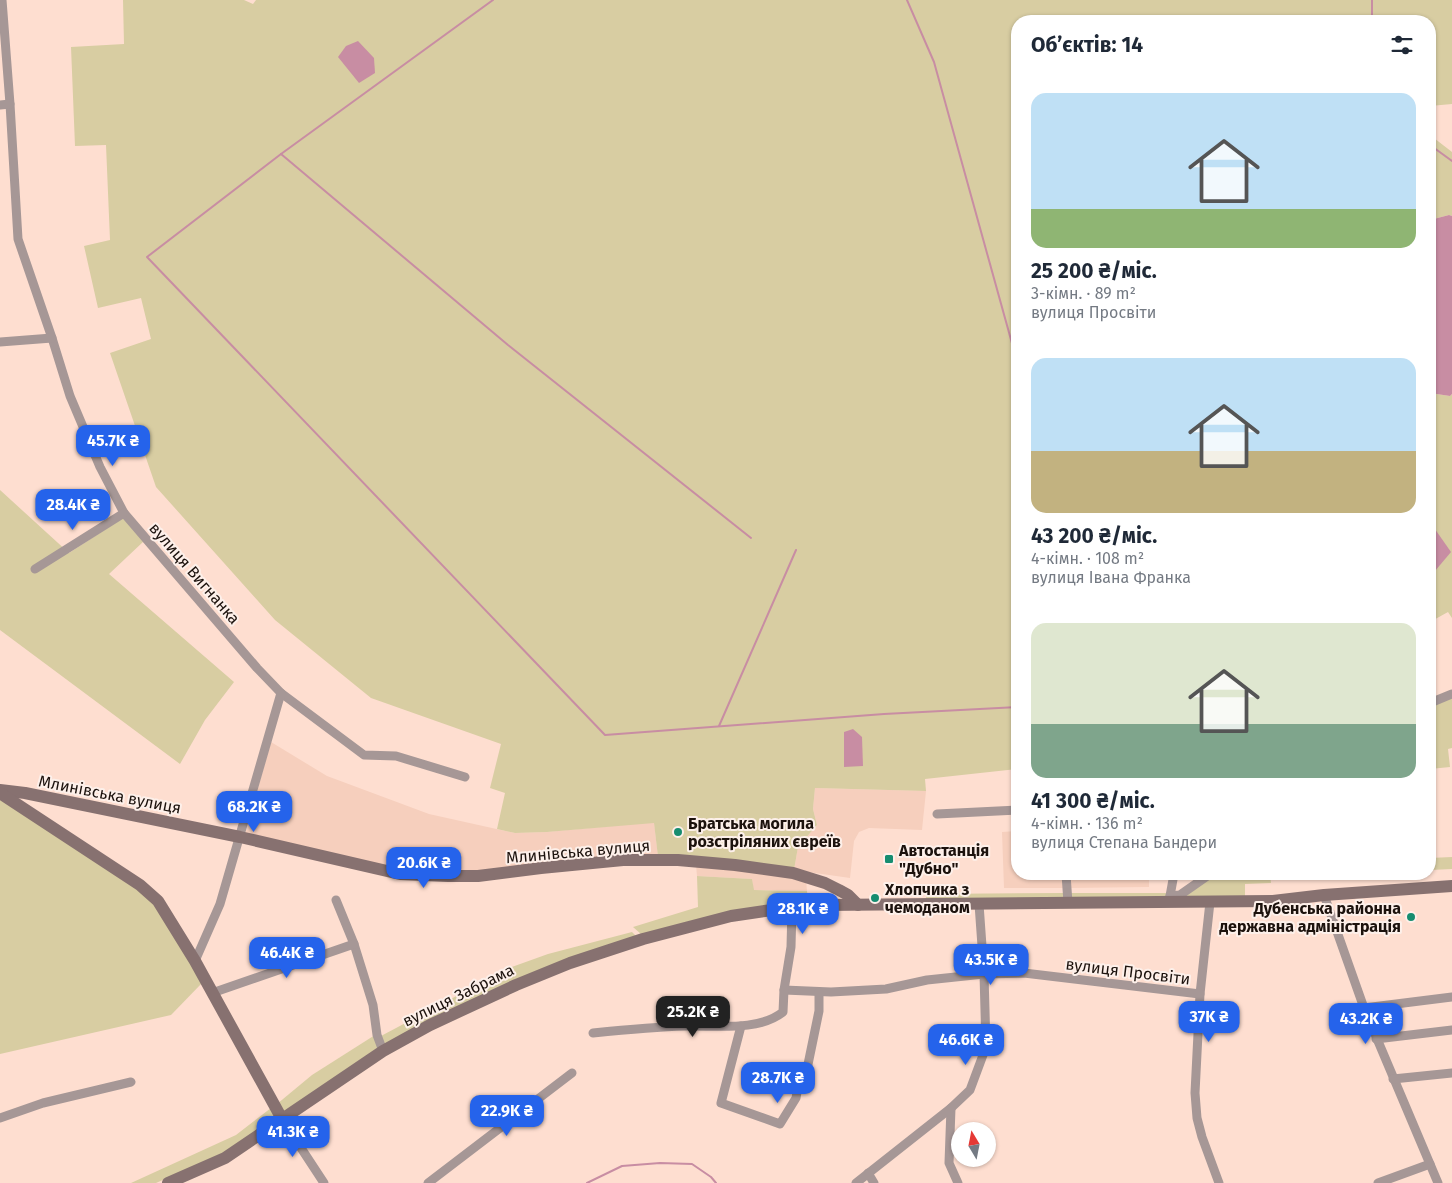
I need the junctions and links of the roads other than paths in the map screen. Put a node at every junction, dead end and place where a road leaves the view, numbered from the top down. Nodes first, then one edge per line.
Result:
1 (2, 0) edge
2 (10, 104) junction
3 (0, 105) edge
4 (52, 338) junction
5 (0, 342) edge
6 (124, 513) junction
7 (35, 569) dead end
8 (281, 693) junction
9 (1452, 694) edge
10 (1436, 701) edge
11 (465, 777) dead end
12 (0, 792) edge
13 (1011, 810) edge
14 (937, 814) dead end
15 (240, 837) junction
16 (1066, 880) edge
17 (1173, 880) edge
18 (1201, 880) edge
19 (1452, 886) edge
20 (1324, 896) junction
21 (1170, 899) junction
22 (336, 900) dead end
23 (1210, 902) junction
24 (1068, 903) junction
25 (978, 904) junction
26 (858, 905) junction
27 (792, 907) junction
28 (354, 944) junction
29 (195, 961) junction
30 (984, 974) junction
31 (784, 990) junction
32 (819, 992) junction
33 (212, 993) junction
34 (1200, 994) junction
35 (1452, 997) edge
36 (1364, 1008) junction
37 (741, 1026) junction
38 (1452, 1030) edge
39 (593, 1033) dead end
40 (1376, 1038) junction
41 (383, 1051) junction
42 (572, 1073) dead end
43 (1452, 1073) edge
44 (1393, 1079) junction
45 (131, 1082) dead end
46 (952, 1108) junction
47 (0, 1118) edge
48 (282, 1119) junction
49 (1430, 1164) junction
50 (868, 1173) junction
51 (168, 1183) edge
52 (324, 1183) edge
53 (428, 1183) edge
54 (856, 1183) edge
55 (874, 1183) edge
56 (958, 1183) edge
57 (1219, 1183) edge
58 (1378, 1183) edge
59 (1438, 1183) edge

1 - 2 street, вулиця Вигнанка
2 - 3 street
2 - 4 street, вулиця Вигнанка
4 - 5 street
4 - 6 street, вулиця Вигнанка
6 - 7 street
6 - 8 street, вулиця Вигнанка
8 - 11 street, вулиця Вигнанка
8 - 15 street
9 - 10 street
12 - 15 main road, Млинівська вулиця
12 - 29 main road
13 - 14 street
15 - 26 main road, Млинівська вулиця
15 - 29 street
16 - 24 street
17 - 21 street
18 - 21 street
19 - 20 main road, вулиця Забрама
20 - 23 main road, вулиця Забрама
20 - 36 street
21 - 23 main road, вулиця Забрама
21 - 24 main road, вулиця Забрама
22 - 28 street
23 - 34 street
24 - 25 main road, вулиця Забрама
25 - 26 main road, вулиця Забрама
25 - 30 street
26 - 27 main road, вулиця Забрама
27 - 31 street
27 - 41 main road, вулиця Забрама
28 - 33 street
28 - 41 street
29 - 33 main road
30 - 32 street, вулиця Просвіти
30 - 34 street, вулиця Просвіти
30 - 46 street
31 - 32 street, вулиця Просвіти
31 - 37 street
32 - 37 street
33 - 48 main road
34 - 57 street
35 - 36 street
36 - 40 street
37 - 39 street
38 - 40 street
40 - 44 street
41 - 48 main road, вулиця Забрама
42 - 53 street
43 - 44 street
44 - 49 street
45 - 47 street
46 - 50 street
46 - 56 street
48 - 51 main road, вулиця Забрама
48 - 52 street
49 - 58 street
49 - 59 street
50 - 54 street
50 - 55 street

